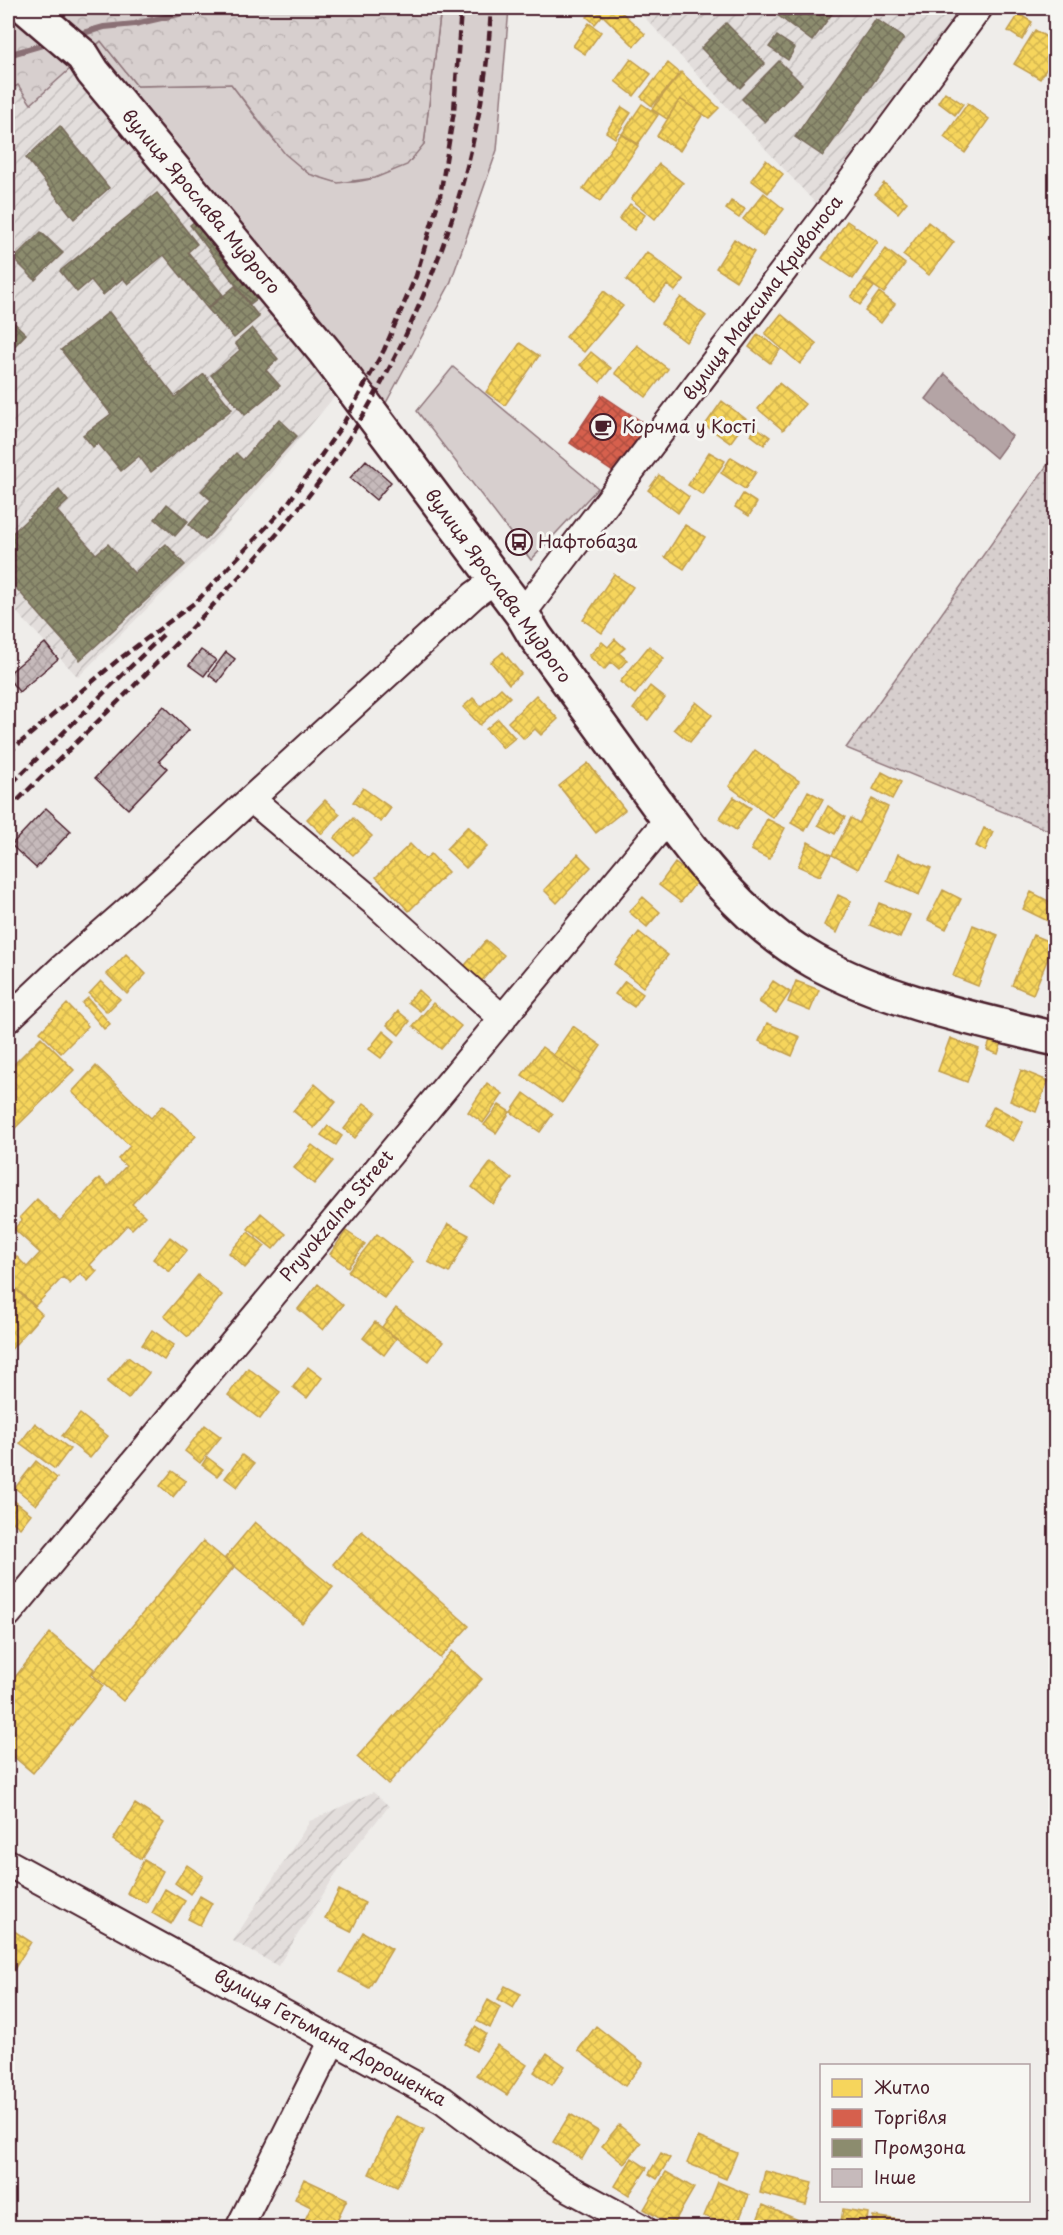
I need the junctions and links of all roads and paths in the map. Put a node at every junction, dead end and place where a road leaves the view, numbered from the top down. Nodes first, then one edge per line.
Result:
1 (27, 8) edge
2 (979, 8) edge
3 (495, 580) junction
4 (522, 614) junction
5 (251, 799) junction
6 (668, 819) junction
7 (8, 1019) edge
8 (503, 1019) junction
9 (1056, 1039) edge
10 (8, 1614) edge
11 (8, 1863) edge
12 (333, 2040) junction
13 (239, 2228) edge
14 (643, 2228) edge

1 - 3 main road, вулиця Ярослава Мудрого
2 - 4 street, вулиця Максима Кривоноса
3 - 4 main road, вулиця Ярослава Мудрого
3 - 5 street
4 - 6 main road, вулиця Ярослава Мудрого
5 - 7 street
5 - 8 street
6 - 8 street, Pryvokzalna Street
6 - 9 main road, вулиця Ярослава Мудрого
8 - 10 street, Pryvokzalna Street
11 - 12 street, вулиця Гетьмана Дорошенка
12 - 13 street
12 - 14 street, вулиця Гетьмана Дорошенка

